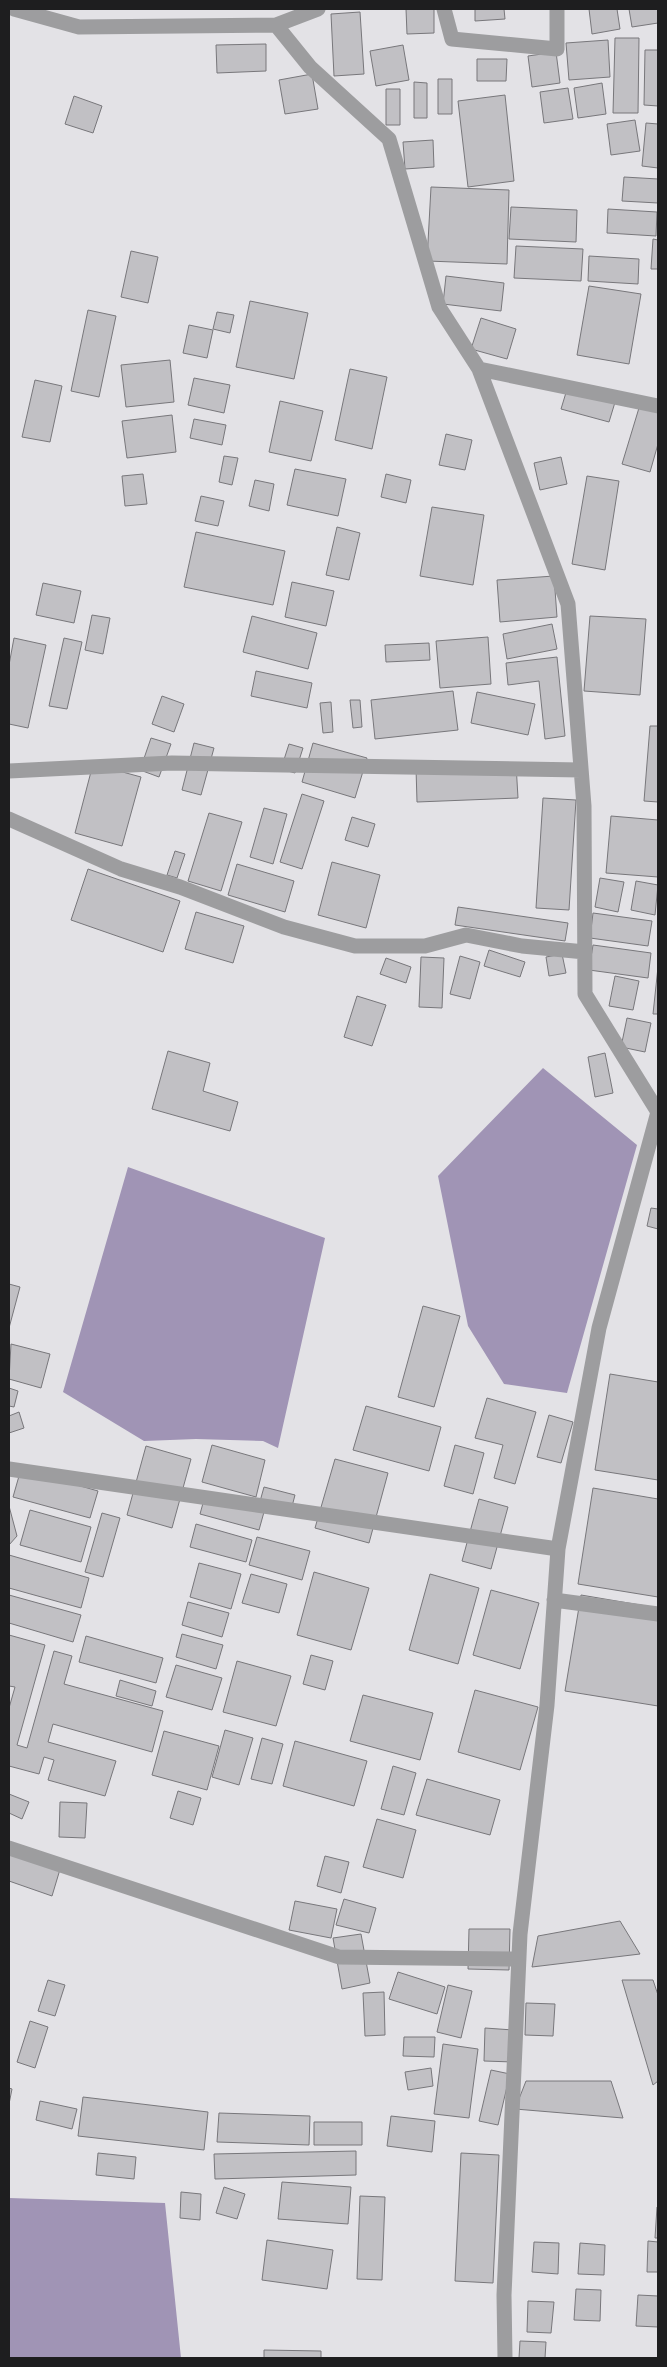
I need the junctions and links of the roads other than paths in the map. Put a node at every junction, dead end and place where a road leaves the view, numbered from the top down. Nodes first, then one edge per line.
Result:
1 (14, 9) edge
2 (318, 9) edge
3 (444, 9) edge
4 (557, 9) edge
5 (276, 26) junction
6 (479, 369) junction
7 (658, 406) edge
8 (9, 770) edge
9 (581, 770) junction
10 (9, 819) edge
11 (585, 952) junction
12 (658, 1112) edge
13 (9, 1469) edge
14 (558, 1549) junction
15 (554, 1600) junction
16 (658, 1614) edge
17 (9, 1848) edge
18 (519, 1959) junction
19 (505, 2358) edge

1 - 5 street
2 - 5 street
3 - 4 street
5 - 6 street
6 - 7 street
6 - 9 street
8 - 9 street
9 - 11 street
10 - 11 street
11 - 12 street
12 - 14 street
13 - 14 street
14 - 15 street
15 - 16 street
15 - 18 street
17 - 18 street
18 - 19 street

